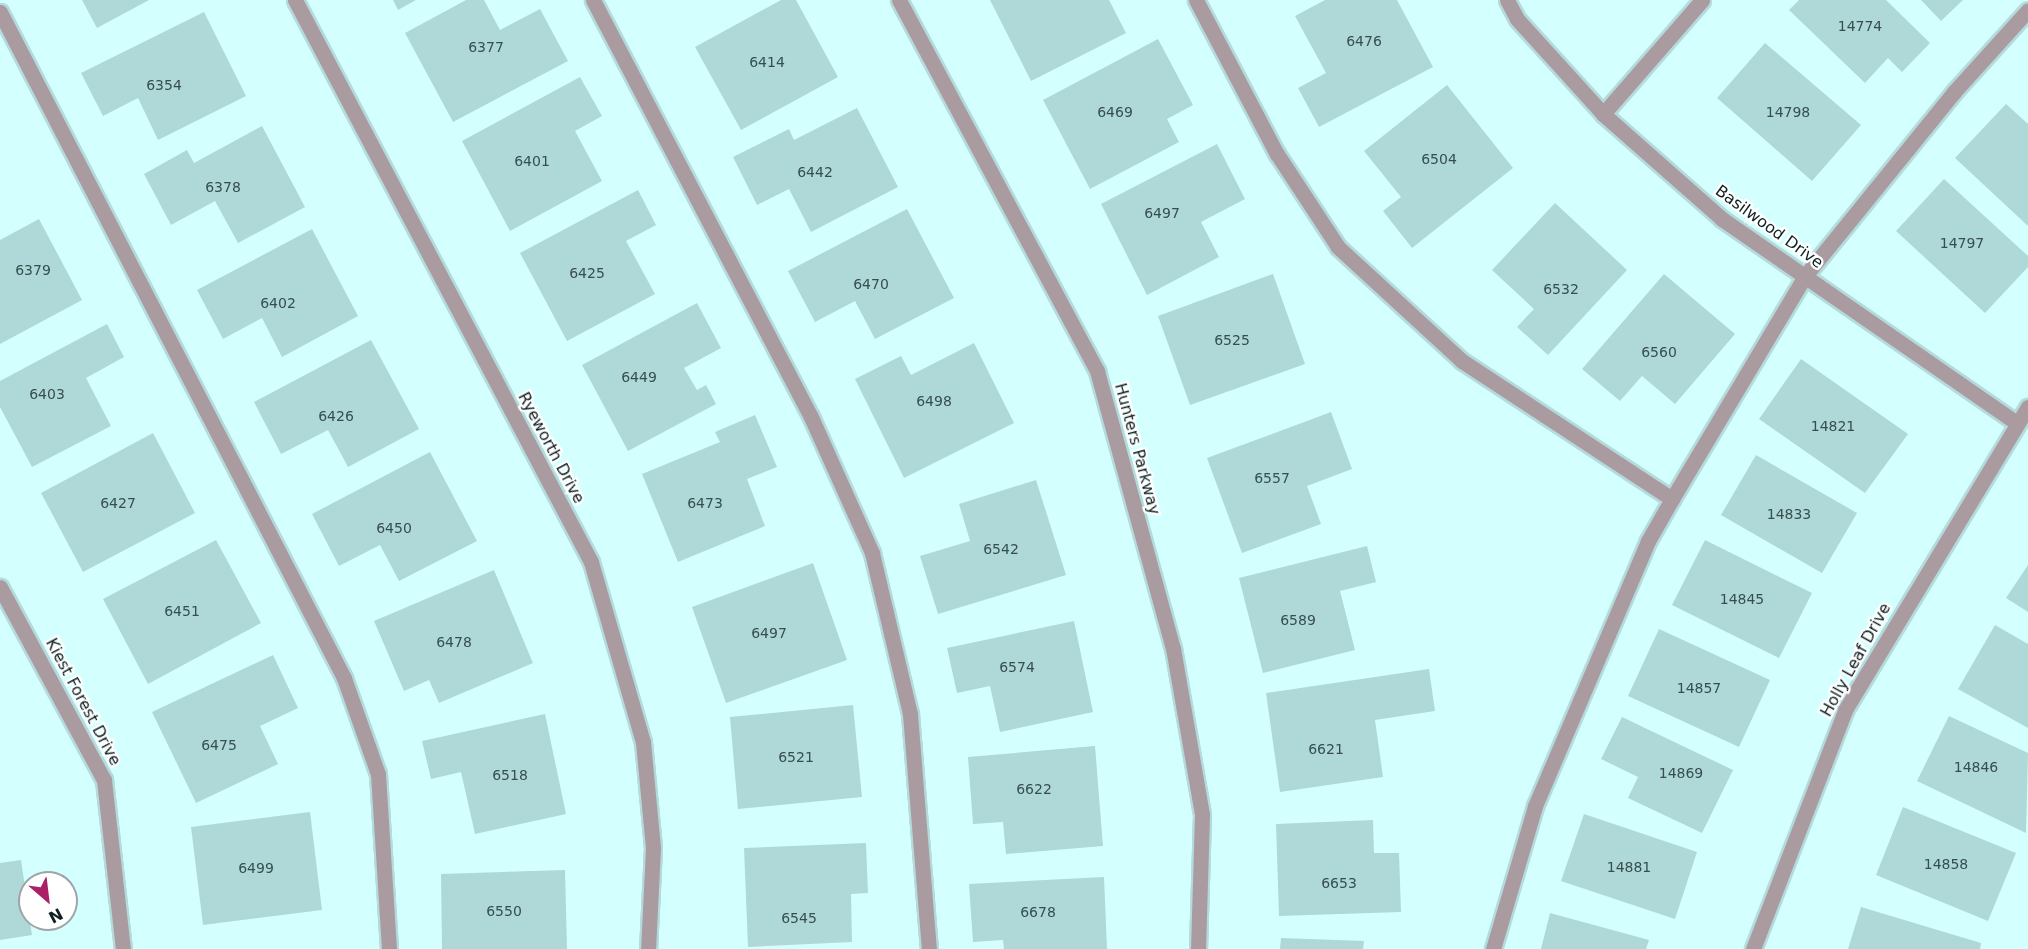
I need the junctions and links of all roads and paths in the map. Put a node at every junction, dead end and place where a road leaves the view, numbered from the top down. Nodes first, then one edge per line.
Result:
1 (295, 0) edge
2 (594, 0) edge
3 (899, 0) edge
4 (1196, 0) edge
5 (1507, 0) edge
6 (1702, 0) edge
7 (2028, 10) edge
8 (0, 12) edge
9 (1603, 114) junction
10 (1805, 276) junction
11 (2028, 407) edge
12 (2015, 422) junction
13 (1672, 499) junction
14 (0, 587) edge
15 (123, 949) edge
16 (389, 949) edge
17 (648, 949) edge
18 (929, 949) edge
19 (1198, 949) edge
20 (1492, 949) edge
21 (1753, 949) edge

1 - 17 street, Ryeworth Drive
2 - 18 street
3 - 19 street, Hunters Parkway
4 - 13 street
5 - 9 street, Basilwood Drive
6 - 9 street
7 - 10 street
8 - 16 street
9 - 10 street, Basilwood Drive
10 - 12 street, Basilwood Drive
10 - 13 street
11 - 12 street, Holly Leaf Drive
12 - 21 street, Holly Leaf Drive
13 - 20 street
14 - 15 street, Kiest Forest Drive

